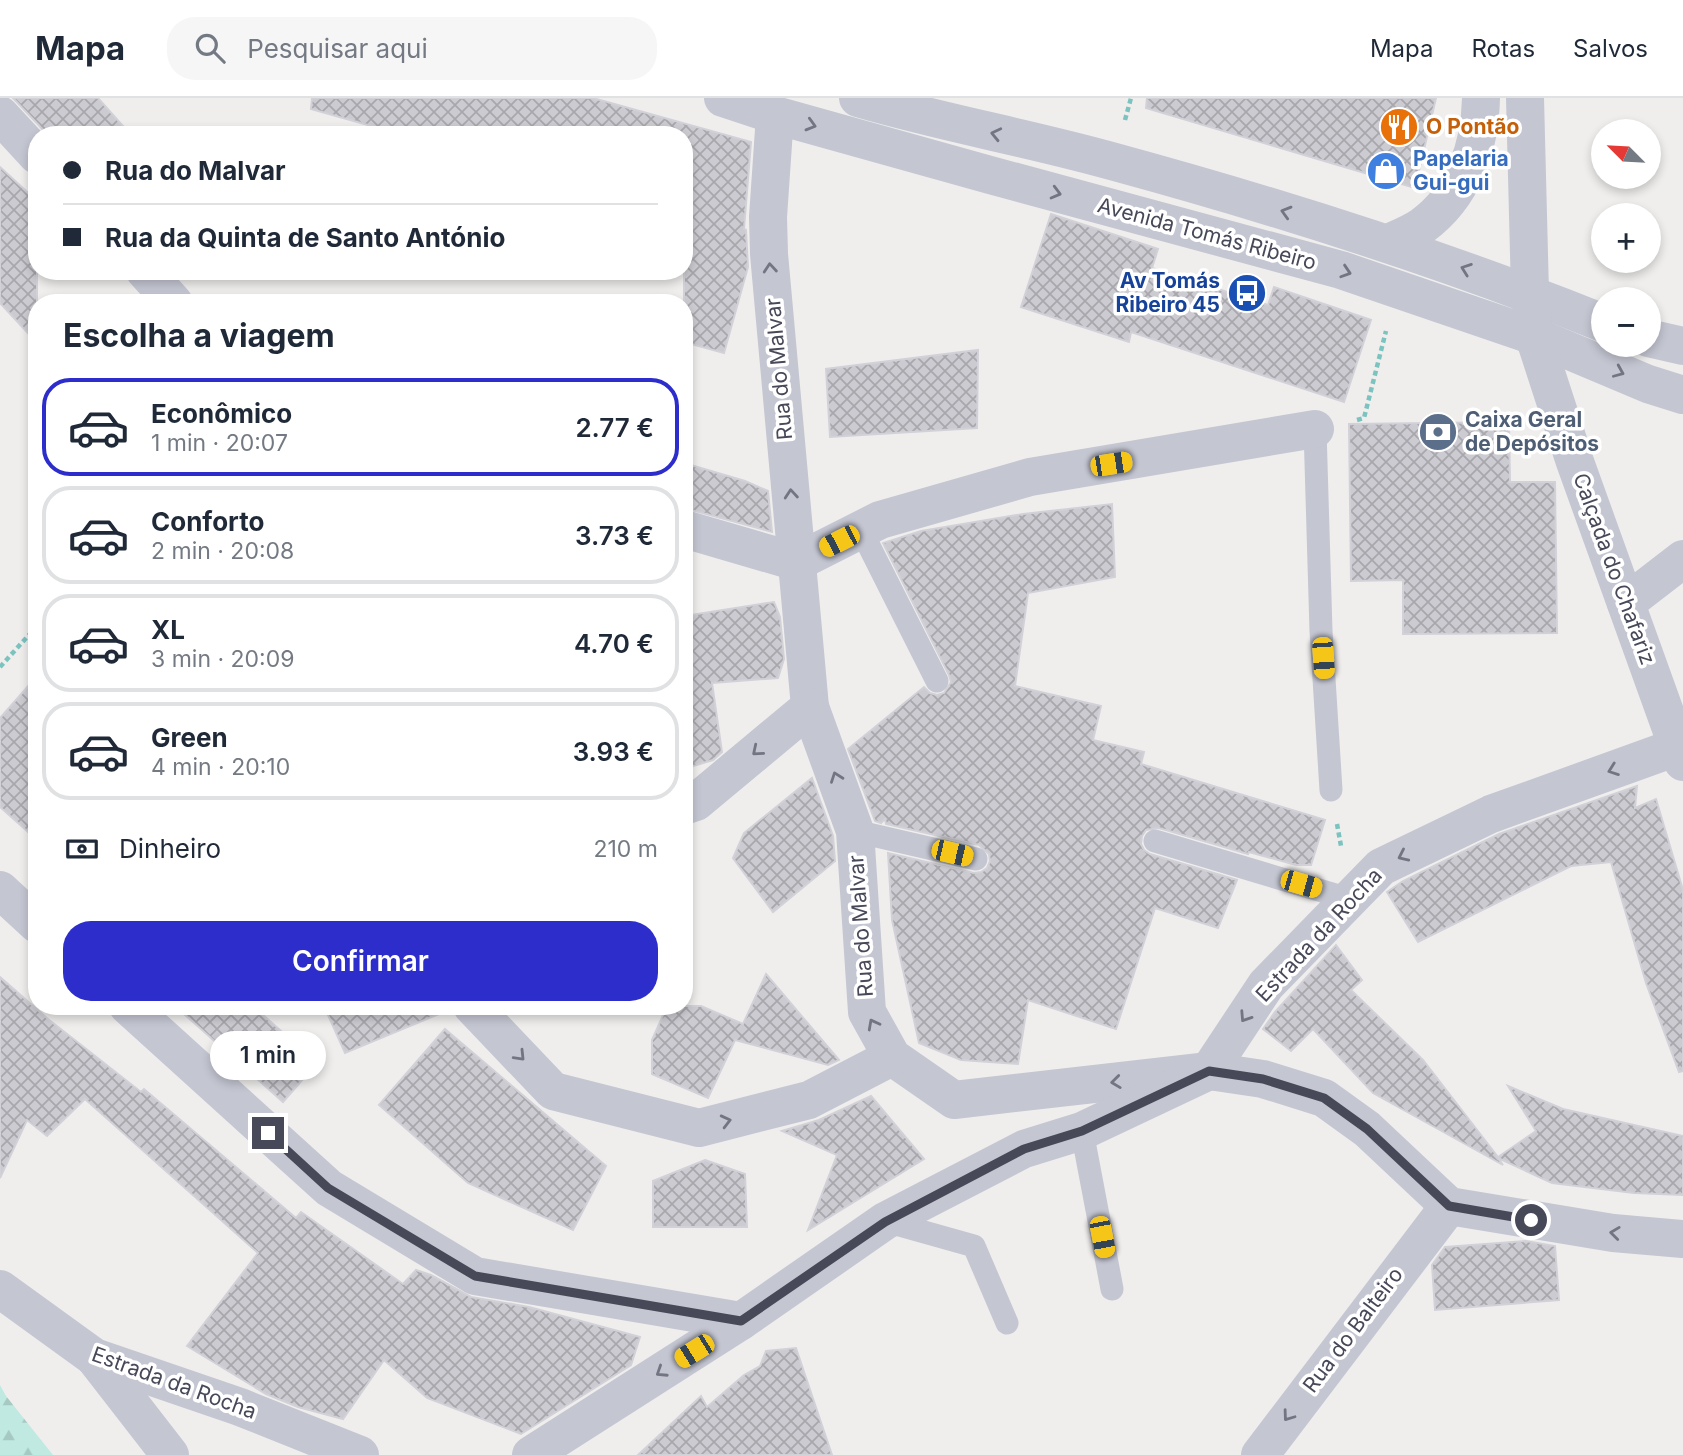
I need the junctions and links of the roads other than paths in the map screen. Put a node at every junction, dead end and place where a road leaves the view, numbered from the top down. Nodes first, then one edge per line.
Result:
1 (723, 98) edge
2 (1481, 98) edge
3 (1525, 98) edge
4 (874, 100) edge
5 (778, 107) edge
6 (0, 115) edge
7 (28, 145) edge
8 (1388, 243) junction
9 (153, 280) edge
10 (1530, 293) junction
11 (166, 294) edge
12 (1591, 318) edge
13 (1534, 336) junction
14 (1661, 341) edge
15 (1683, 346) edge
16 (1683, 395) edge
17 (1315, 429) joint
18 (861, 530) junction
19 (693, 532) edge
20 (1683, 559) edge
21 (797, 562) junction
22 (1626, 603) junction
23 (937, 681) dead end
24 (810, 707) junction
25 (1680, 755) edge
26 (1331, 790) dead end
27 (693, 803) edge
28 (855, 831) junction
29 (1154, 841) dead end
30 (976, 859) dead end
31 (0, 890) edge
32 (1349, 899) junction
33 (28, 915) edge
34 (138, 1015) edge
35 (481, 1015) edge
36 (892, 1058) junction
37 (1209, 1071) junction
38 (1082, 1131) junction
39 (1449, 1206) junction
40 (885, 1222) junction
41 (1683, 1239) edge
42 (0, 1289) edge
43 (1112, 1289) dead end
44 (741, 1321) junction
45 (1007, 1323) dead end
46 (94, 1357) junction
47 (170, 1455) edge
48 (360, 1455) edge
49 (531, 1455) edge
50 (1260, 1455) edge

1 - 5 street, Avenida Tomás Ribeiro
2 - 8 street
3 - 10 street, Calçada do Chafariz
8 -> 4 street, Avenida Tomás Ribeiro
5 -> 13 street, Avenida Tomás Ribeiro
21 -> 5 street, Rua do Malvar
6 - 7 street
10 -> 8 street, Avenida Tomás Ribeiro
9 - 11 street
10 - 12 street, Avenida Tomás Ribeiro
10 - 13 street, Calçada do Chafariz
13 -> 16 street, Avenida Tomás Ribeiro
13 - 22 street, Calçada do Chafariz
14 - 15 street
17 - 18 street
17 - 26 lane
18 - 21 street
18 - 23 lane
19 - 21 street
20 - 22 street
21 - 24 street, Rua do Malvar
22 - 25 street, Calçada do Chafariz
24 -> 27 street
28 -> 24 street, Rua do Malvar
25 -> 32 street, Estrada da Rocha
28 - 30 lane
36 -> 28 street, Rua do Malvar
29 - 32 lane
31 - 33 street
32 -> 37 street, Estrada da Rocha
34 - 44 street
35 -> 36 street
37 -> 36 street, Rua do Malvar
37 - 38 street
37 - 39 street, Rua do Malvar
38 - 40 street
38 - 43 lane
41 -> 39 street
39 -> 50 street, Rua do Balteiro
40 - 44 street
40 - 45 lane
42 - 46 street, Estrada da Rocha
44 -> 49 street
46 - 47 street
46 - 48 street, Estrada da Rocha

